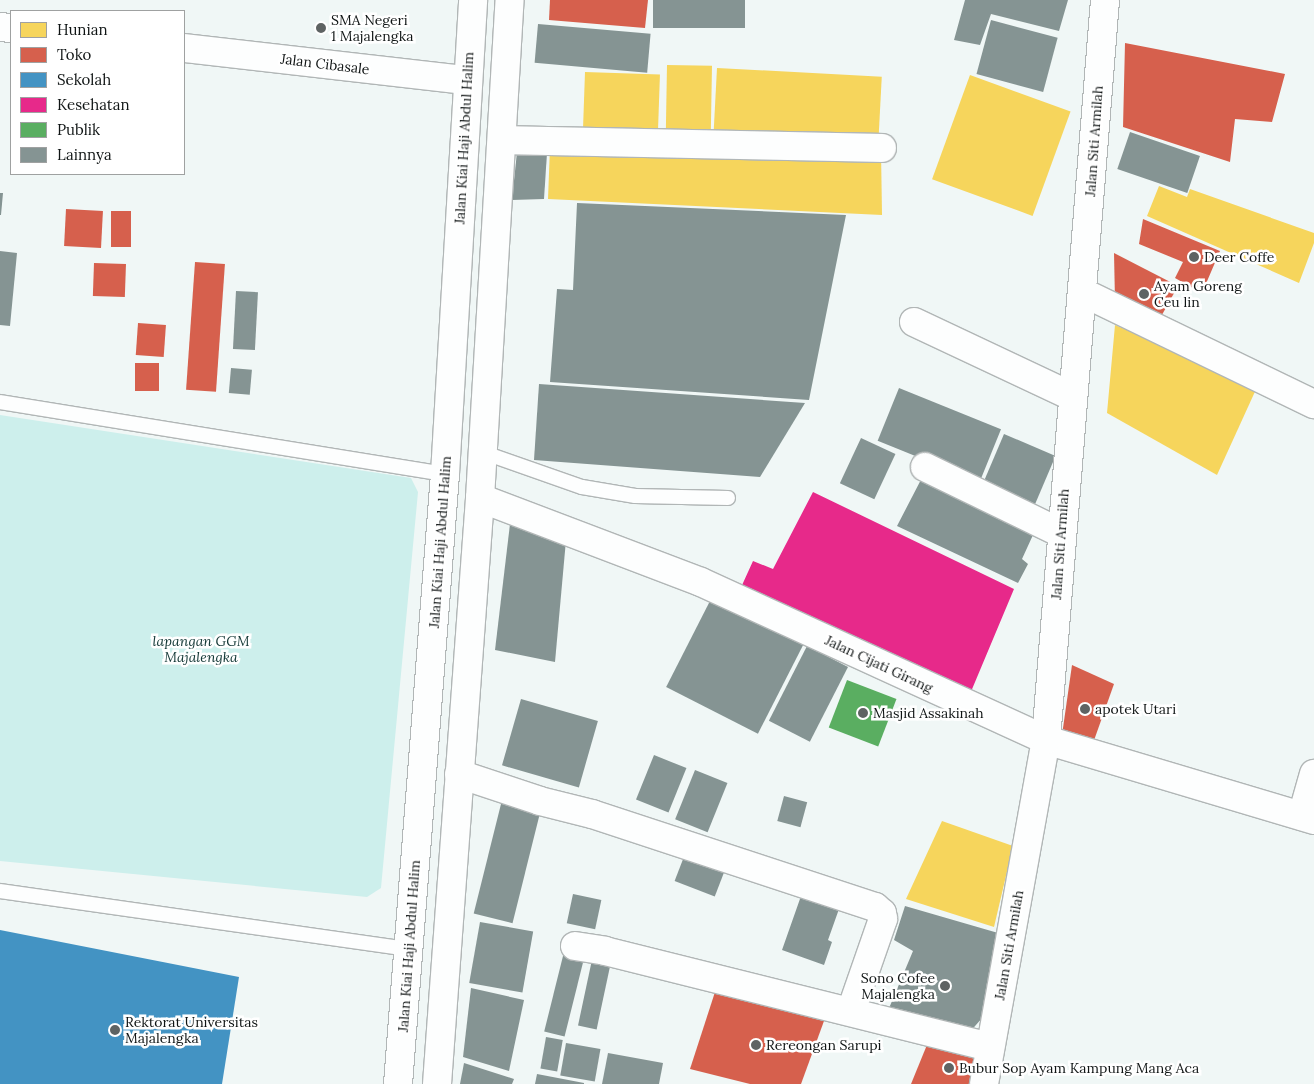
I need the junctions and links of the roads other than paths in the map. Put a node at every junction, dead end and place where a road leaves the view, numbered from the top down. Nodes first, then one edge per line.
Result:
1 (473, 0) edge
2 (510, 0) edge
3 (1104, 0) edge
4 (185, 48) edge
5 (467, 80) junction
6 (502, 140) junction
7 (882, 148) dead end
8 (1082, 292) junction
9 (914, 322) dead end
10 (1071, 396) junction
11 (0, 402) edge
12 (1314, 404) edge
13 (482, 452) junction
14 (925, 467) dead end
15 (445, 474) junction
16 (480, 498) junction
17 (728, 498) dead end
18 (1061, 534) junction
19 (1046, 740) junction
20 (459, 774) junction
21 (1314, 774) edge
22 (1308, 818) edge
23 (0, 891) edge
24 (575, 946) dead end
25 (409, 949) junction
26 (851, 1011) junction
27 (990, 1047) junction
28 (398, 1084) edge
29 (437, 1084) edge
30 (984, 1084) edge

1 - 5 main road, Jalan Kiai Haji Abdul Halim
2 - 6 main road
3 - 8 main road, Jalan Siti Armilah
4 - 5 main road, Jalan Cibasale
5 - 15 main road, Jalan Kiai Haji Abdul Halim
6 - 7 main road
6 - 13 main road
8 - 10 main road, Jalan Siti Armilah
8 - 12 main road
9 - 10 main road
10 - 18 main road, Jalan Siti Armilah
11 - 15 lane
13 - 16 main road
13 - 17 lane
14 - 18 main road
15 - 25 main road, Jalan Kiai Haji Abdul Halim
16 - 19 main road, Jalan Cijati Girang
16 - 20 main road
18 - 19 main road, Jalan Siti Armilah
19 - 22 main road, Jalan Cijati Girang
19 - 27 main road, Jalan Siti Armilah
20 - 26 main road
20 - 29 main road
21 - 22 main road
23 - 25 lane
24 - 26 main road
25 - 28 main road, Jalan Kiai Haji Abdul Halim
26 - 27 main road
27 - 30 main road, Jalan Siti Armilah

